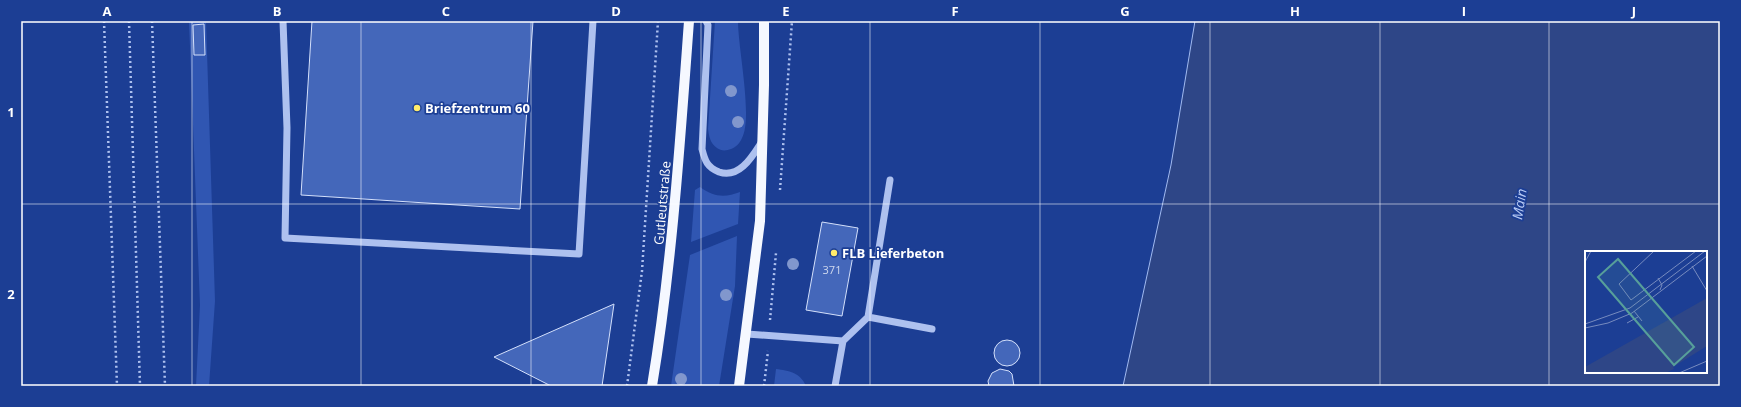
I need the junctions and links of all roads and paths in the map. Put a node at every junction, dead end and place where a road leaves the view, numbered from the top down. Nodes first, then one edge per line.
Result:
1 (104, 21) edge
2 (129, 21) edge
3 (152, 21) edge
4 (282, 21) edge
5 (593, 21) edge
6 (658, 21) edge
7 (689, 21) edge
8 (706, 21) edge
9 (764, 21) edge
10 (761, 142) junction
11 (890, 180) dead end
12 (868, 317) junction
13 (932, 329) dead end
14 (747, 334) junction
15 (843, 341) junction
16 (117, 386) edge
17 (140, 386) edge
18 (165, 386) edge
19 (627, 386) edge
20 (652, 386) edge
21 (739, 386) edge
22 (835, 386) edge

1 - 16 path
2 - 17 path
3 - 18 path
4 - 5 lane
6 - 19 path
7 - 20 main road, Gutleutstraße
8 - 10 lane
9 - 10 main road
10 - 14 main road
11 - 12 lane
12 - 13 lane
12 - 15 lane
14 - 15 lane
14 - 21 main road
15 - 22 lane

